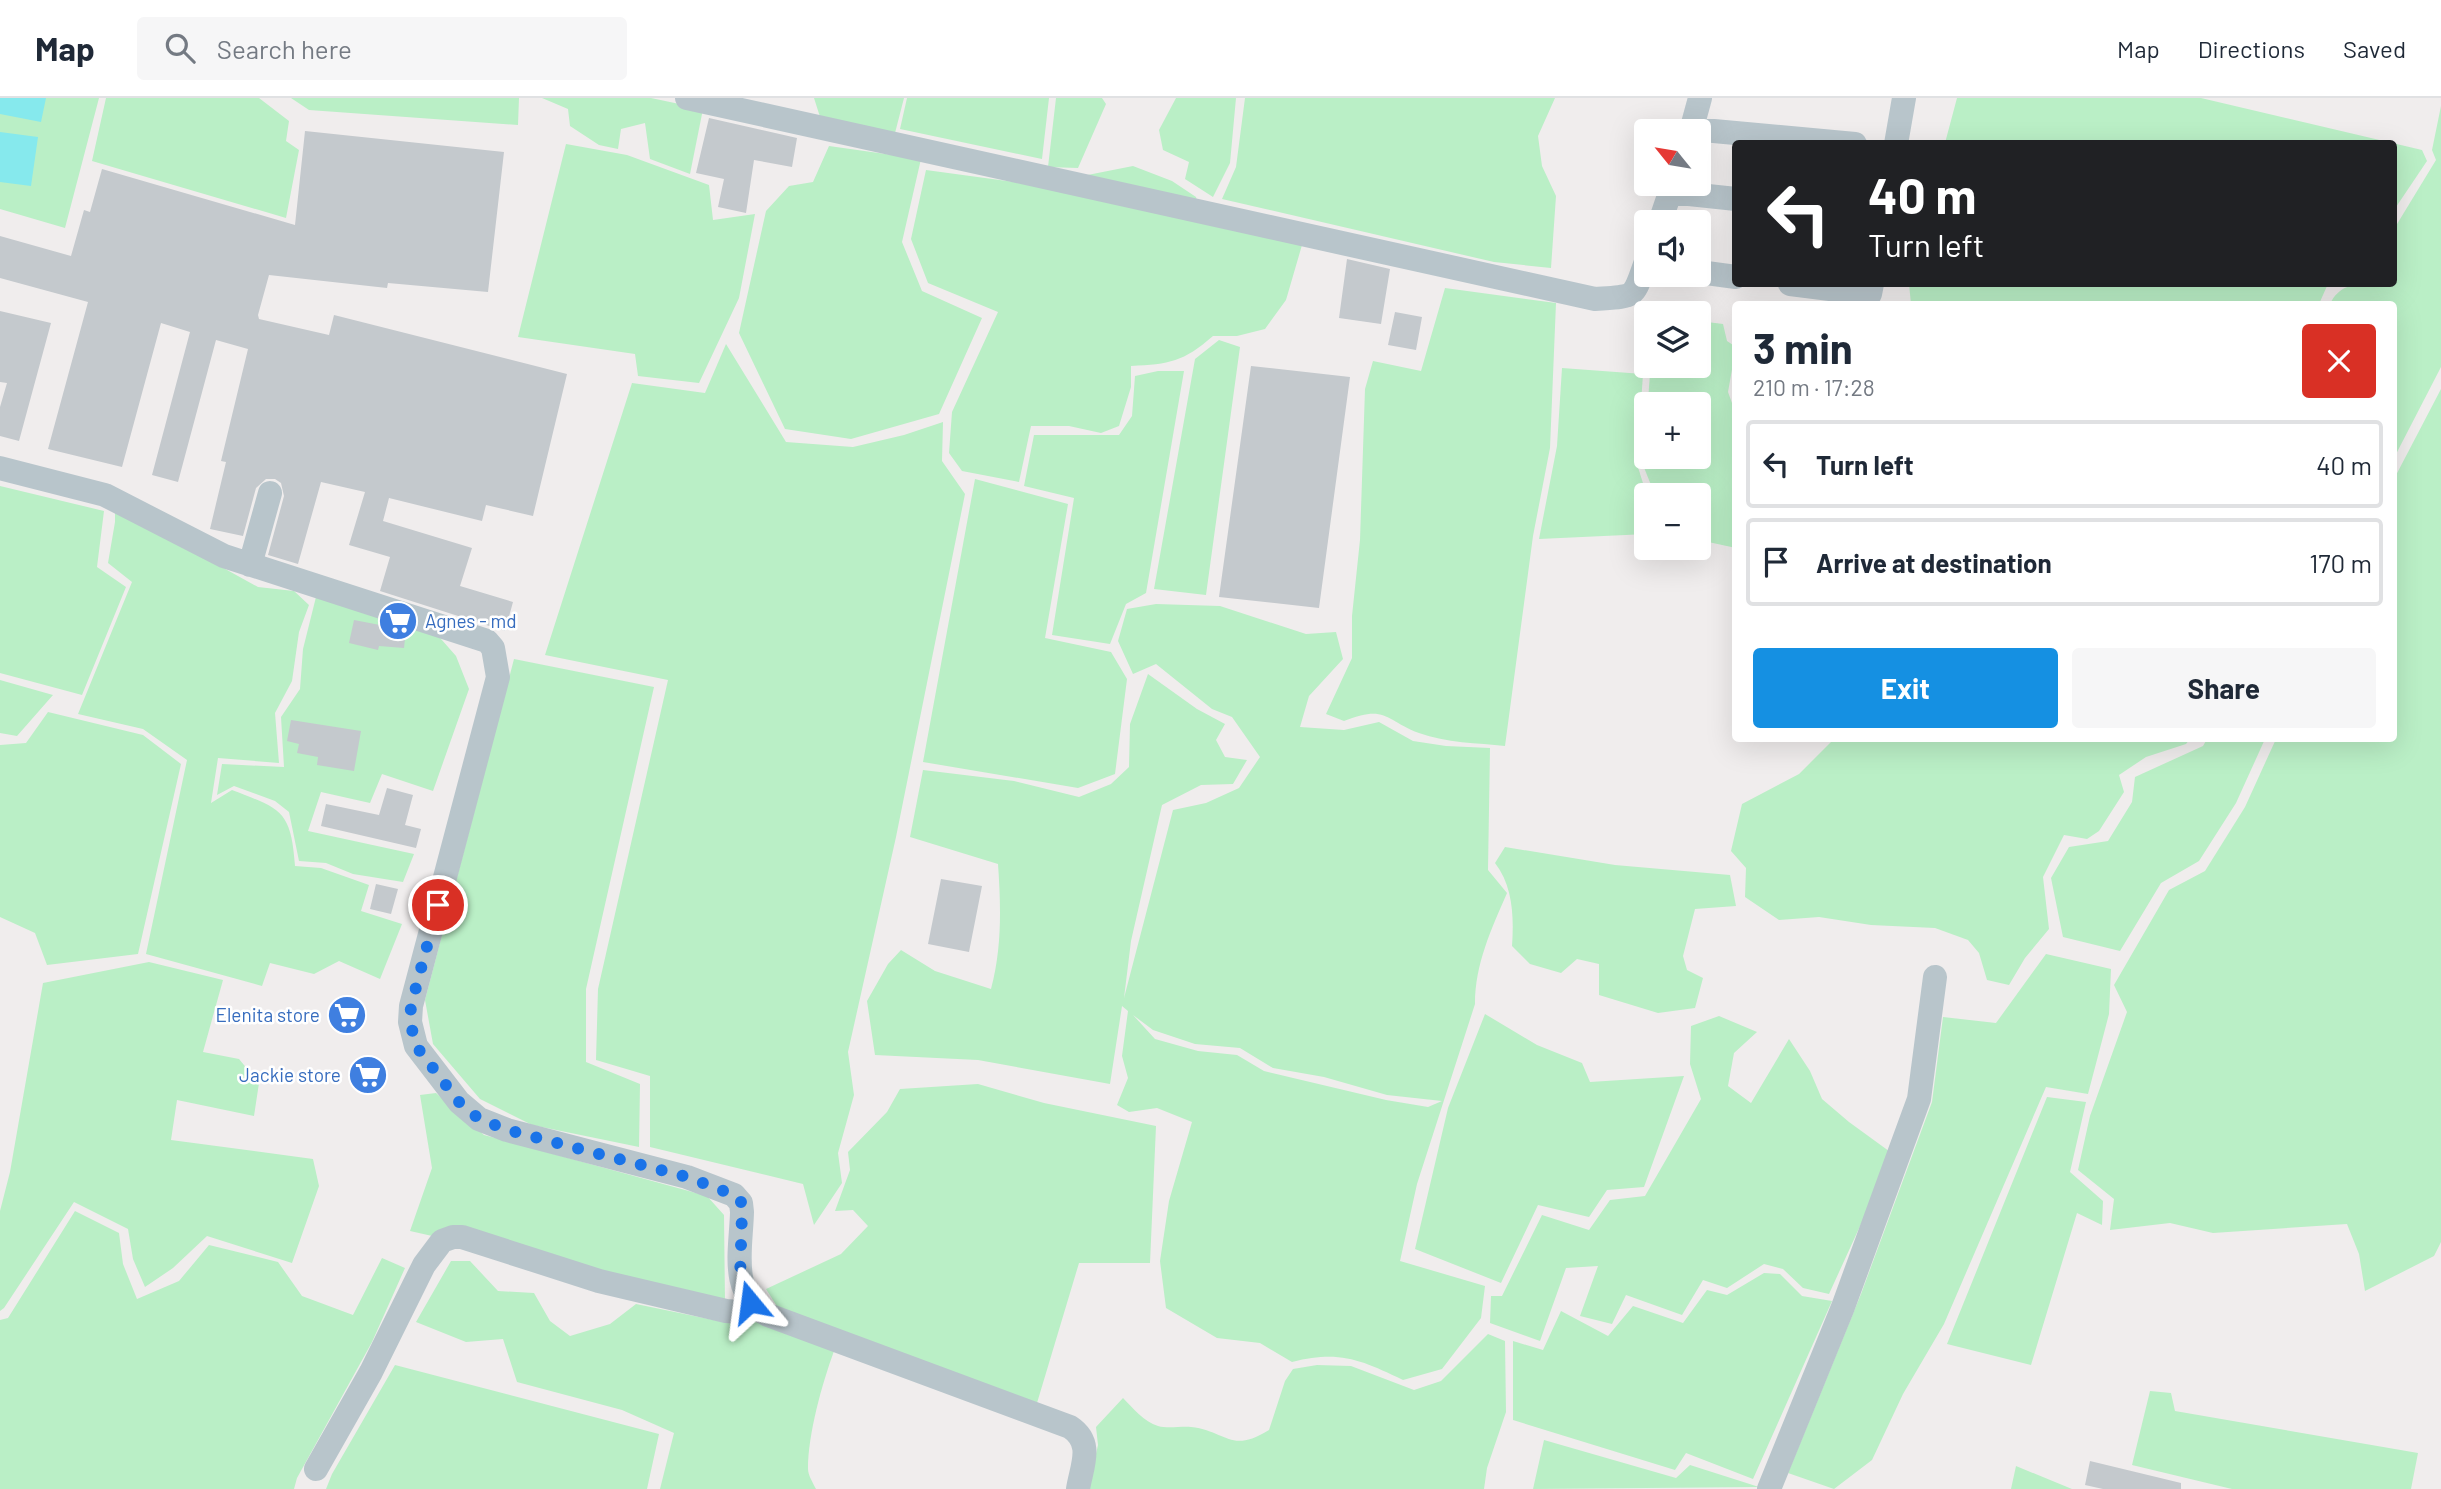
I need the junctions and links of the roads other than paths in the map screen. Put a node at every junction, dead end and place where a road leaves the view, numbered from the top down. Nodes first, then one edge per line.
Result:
1 (687, 98) edge
2 (1700, 98) edge
3 (1904, 98) edge
4 (1695, 119) edge
5 (1712, 132) edge
6 (1808, 140) edge
7 (1896, 140) edge
8 (1712, 195) edge
9 (1732, 198) edge
10 (1711, 274) edge
11 (1732, 276) edge
12 (1639, 287) edge
13 (1817, 287) edge
14 (1871, 287) edge
15 (0, 468) edge
16 (270, 493) dead end
17 (250, 565) junction
18 (1935, 977) dead end
19 (750, 1302) junction
20 (316, 1469) dead end
21 (1078, 1489) edge
22 (1769, 1489) edge

1 - 12 street
2 - 4 street
3 - 7 street
5 - 6 street
8 - 9 street
10 - 11 street
13 - 14 street
15 - 17 street
16 - 17 street
17 - 19 street
18 - 22 street
19 - 20 street
19 - 21 street

